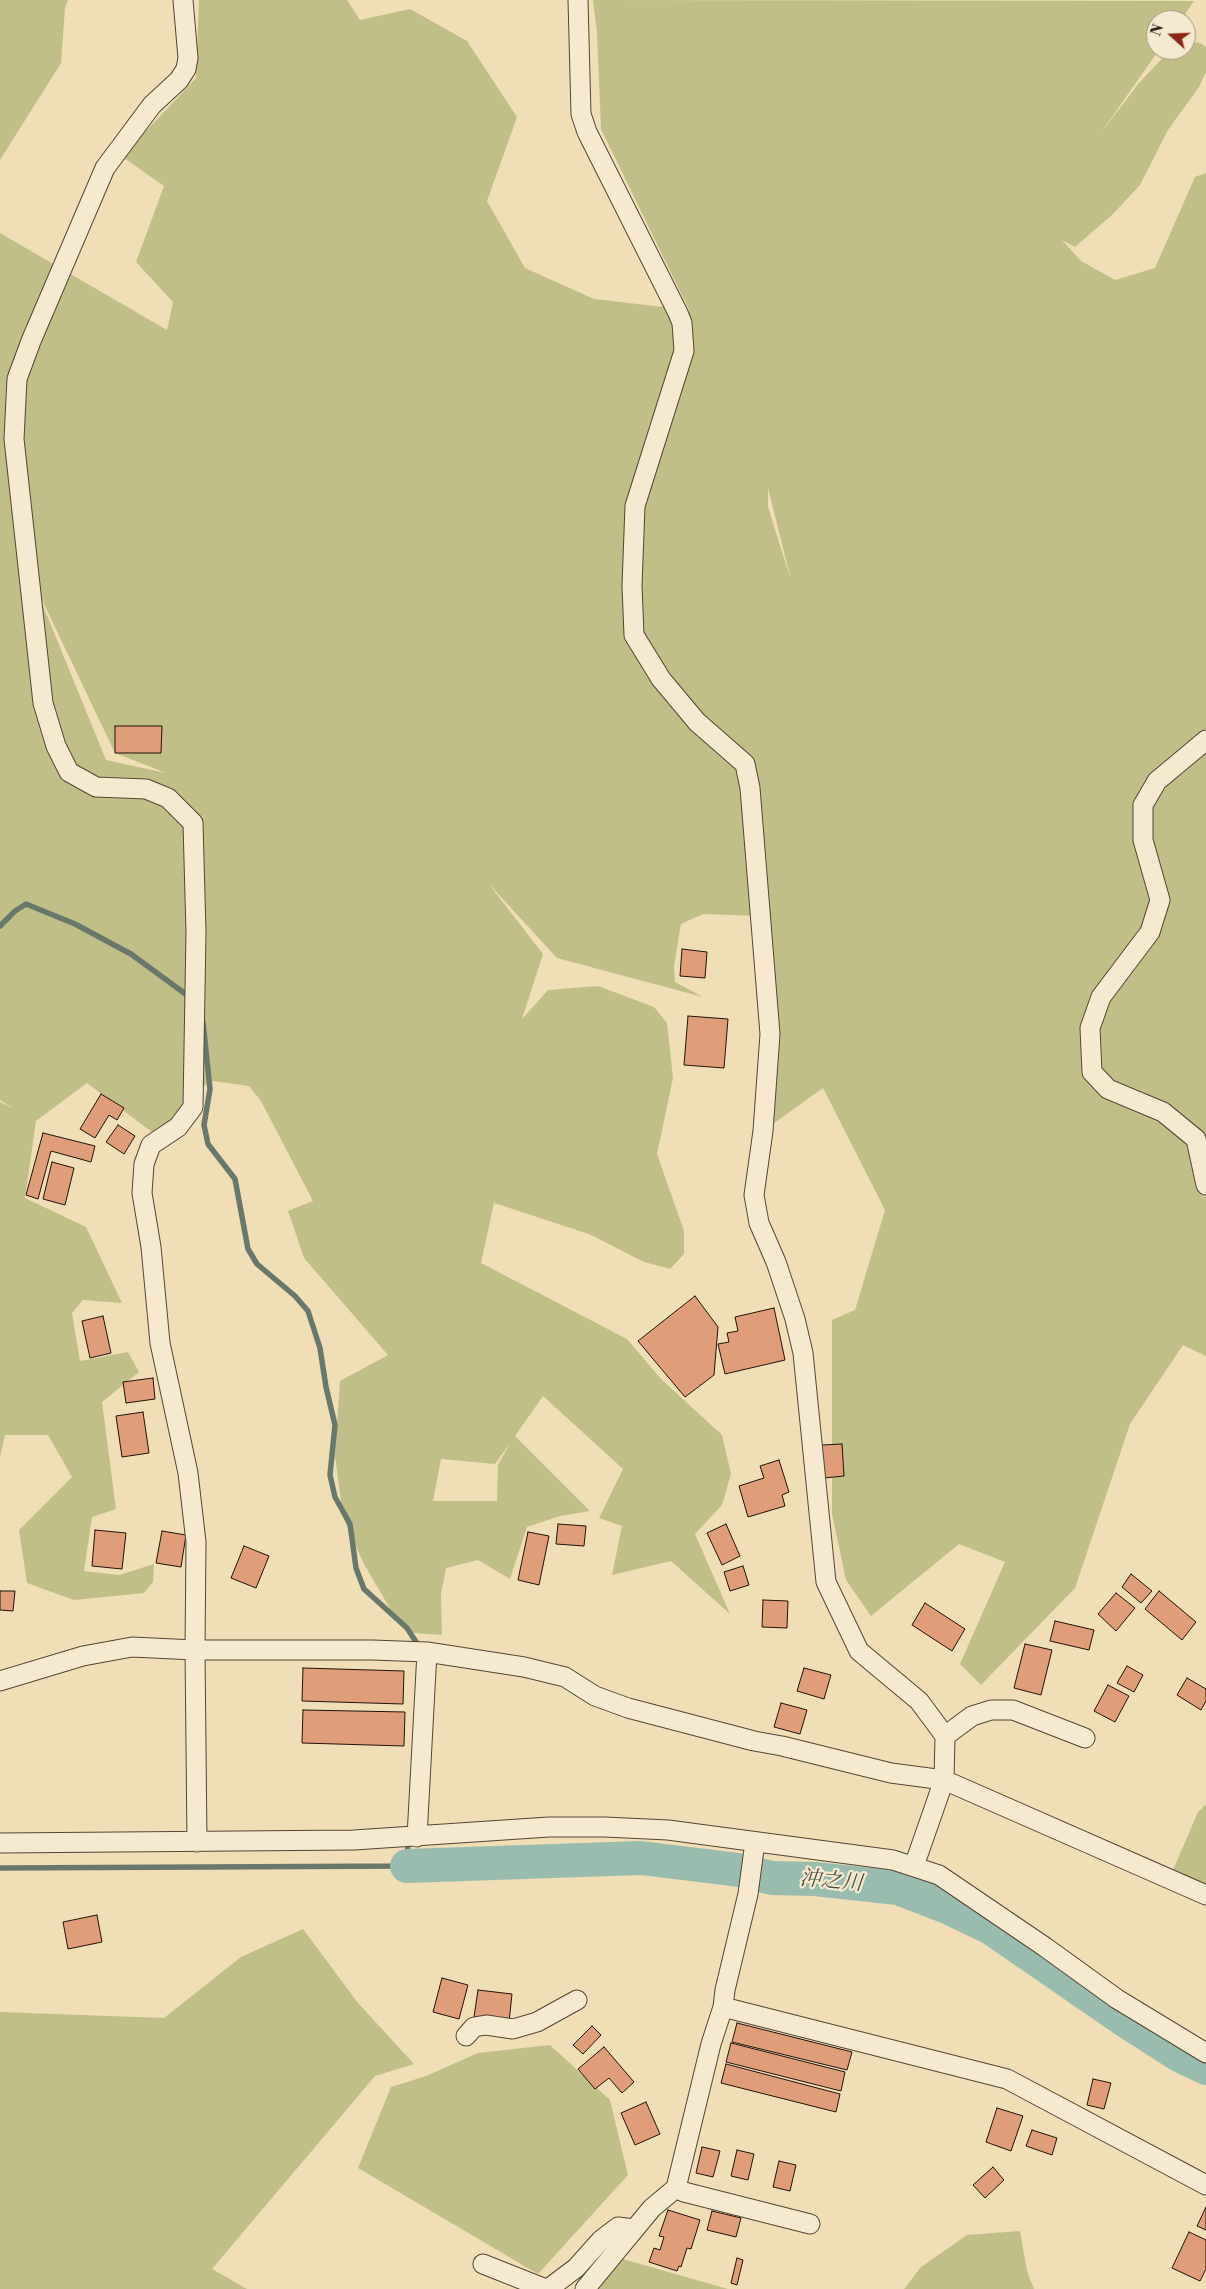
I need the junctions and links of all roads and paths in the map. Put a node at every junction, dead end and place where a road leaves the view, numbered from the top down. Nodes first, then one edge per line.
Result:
1 (183, 0) edge
2 (578, 0) edge
3 (1206, 740) edge
4 (1206, 1185) edge
5 (195, 1650) junction
6 (427, 1652) junction
7 (0, 1681) edge
8 (945, 1736) junction
9 (1085, 1738) dead end
10 (944, 1780) junction
11 (417, 1837) junction
12 (0, 1842) edge
13 (197, 1842) junction
14 (755, 1842) junction
15 (914, 1866) junction
16 (1206, 1895) edge
17 (577, 2000) dead end
18 (723, 2007) junction
19 (466, 2036) dead end
20 (1206, 2053) edge
21 (1206, 2185) edge
22 (676, 2188) junction
23 (810, 2224) dead end
24 (634, 2229) junction
25 (483, 2264) dead end
26 (547, 2289) edge
27 (585, 2289) edge

1 - 5 street
2 - 8 street
3 - 4 street
5 - 6 street
5 - 7 street
5 - 13 street
6 - 10 street
6 - 11 street
8 - 9 street
8 - 10 street
10 - 15 street
10 - 16 street
11 - 13 street
11 - 14 street
12 - 13 street
14 - 15 street
14 - 18 street
15 - 20 street
17 - 19 street
18 - 21 street
18 - 22 street
22 - 23 street
22 - 24 street
24 - 26 street
24 - 27 street
25 - 26 street

